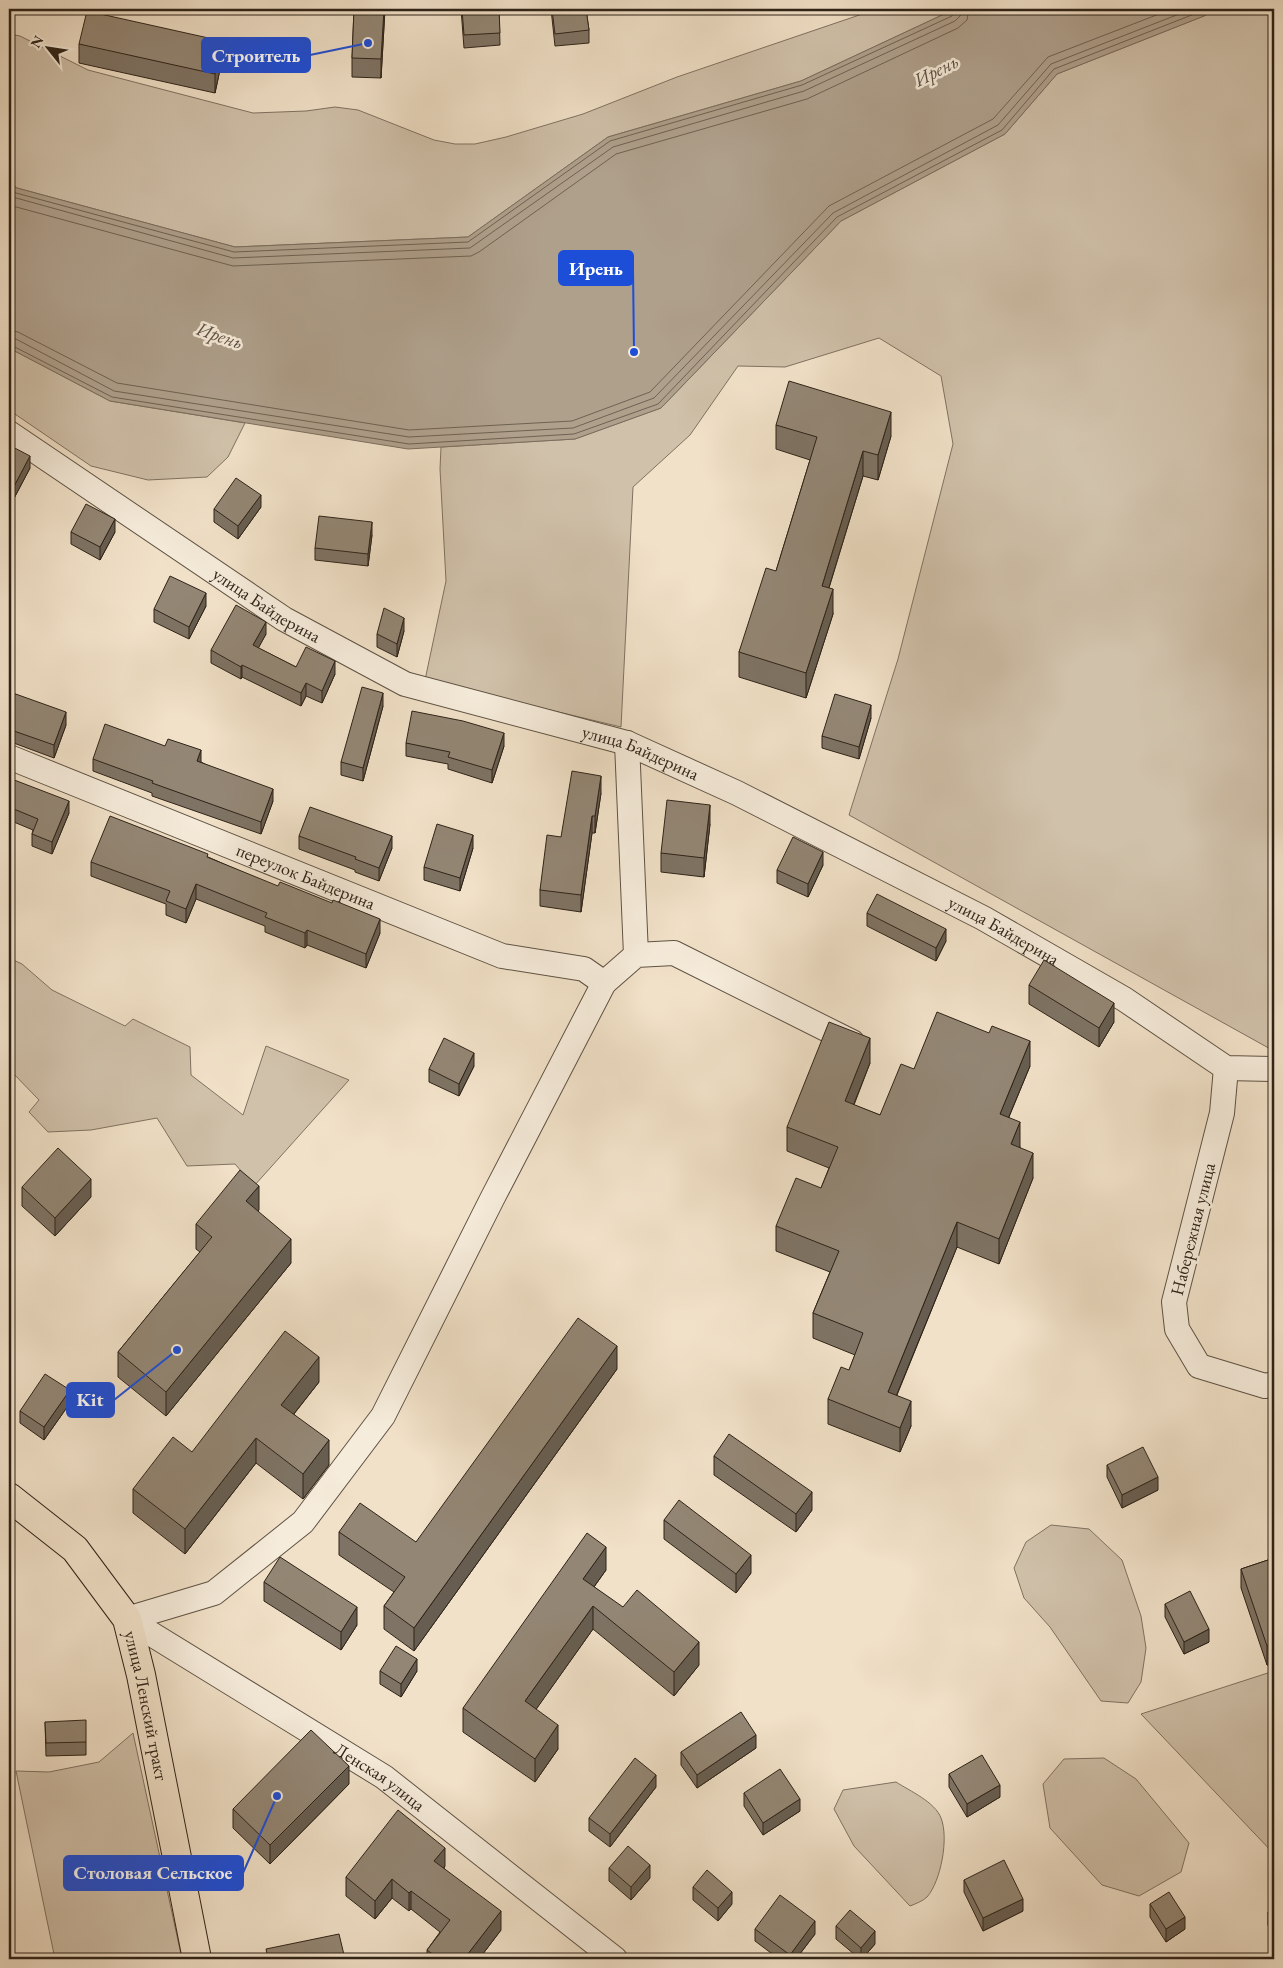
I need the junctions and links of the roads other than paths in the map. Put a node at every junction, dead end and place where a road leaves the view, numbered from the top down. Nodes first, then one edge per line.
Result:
1 (9, 433) edge
2 (627, 743) junction
3 (9, 758) edge
4 (636, 954) junction
5 (604, 983) junction
6 (852, 1042) edge
7 (1226, 1068) junction
8 (1274, 1069) edge
9 (1274, 1384) edge
10 (9, 1497) edge
11 (126, 1619) junction
12 (197, 1959) edge
13 (615, 1959) edge

1 - 2 street, улица Байдерина
2 - 4 street
2 - 7 street, улица Байдерина
3 - 5 street, переулок Байдерина
4 - 5 street
4 - 6 street
5 - 11 street
7 - 8 street
7 - 9 street, Набережная улица
10 - 11 main road, улица Ленский тракт
11 - 12 main road, улица Ленский тракт
11 - 13 street, Ленская улица

